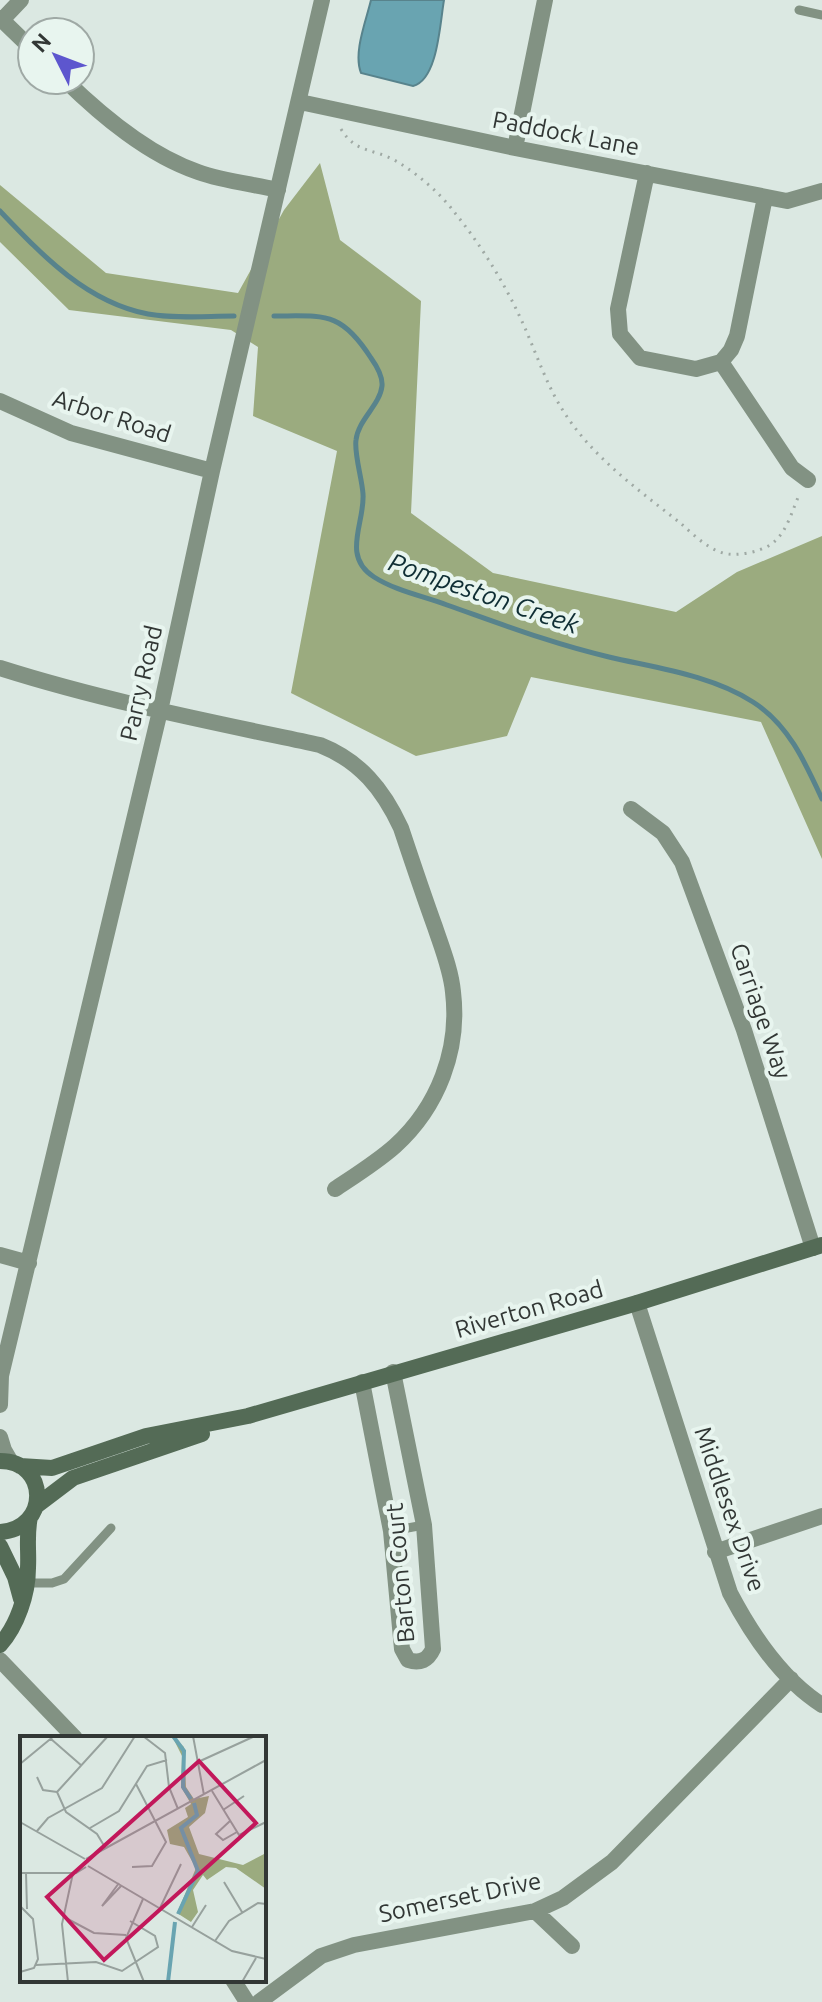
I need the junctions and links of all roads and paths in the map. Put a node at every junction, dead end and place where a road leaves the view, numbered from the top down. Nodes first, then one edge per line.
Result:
1 (21, 0) edge
2 (322, 0) edge
3 (545, 0) edge
4 (799, 10) dead end
5 (822, 15) edge
6 (1, 19) edge
7 (16, 34) edge
8 (83, 96) edge
9 (300, 102) junction
10 (335, 110) junction
11 (515, 148) junction
12 (647, 173) junction
13 (278, 190) junction
14 (822, 191) edge
15 (765, 197) junction
16 (721, 362) junction
17 (0, 401) edge
18 (212, 471) junction
19 (808, 480) joint
20 (0, 668) edge
21 (160, 711) junction
22 (631, 809) dead end
23 (335, 1189) dead end
24 (818, 1246) edge
25 (0, 1255) edge
26 (29, 1263) junction
27 (637, 1303) junction
28 (393, 1372) junction
29 (1, 1378) edge
30 (362, 1382) junction
31 (0, 1405) edge
32 (248, 1416) junction
33 (0, 1437) edge
34 (10, 1463) edge
35 (33, 1512) junction
36 (822, 1516) edge
37 (424, 1525) junction
38 (111, 1528) dead end
39 (391, 1531) junction
40 (0, 1532) edge
41 (0, 1546) edge
42 (715, 1552) junction
43 (25, 1583) junction
44 (21, 1601) junction
45 (0, 1645) edge
46 (0, 1660) edge
47 (791, 1679) junction
48 (822, 1705) edge
49 (73, 1736) edge
50 (535, 1911) junction
51 (572, 1946) dead end
52 (234, 1982) edge
53 (247, 2002) edge
54 (259, 2002) edge

1 - 6 street
2 - 9 street, Parry Road
3 - 11 street
4 - 5 lane
6 - 7 street
8 - 13 street
9 - 10 street, Paddock Lane
9 - 13 street, Parry Road
10 - 11 street, Paddock Lane
10 - 19 path
11 - 12 street, Paddock Lane
12 - 15 street, Paddock Lane
12 - 16 street
13 - 18 street, Parry Road
14 - 15 street, Paddock Lane
15 - 16 street
16 - 19 street
17 - 18 street, Arbor Road
18 - 21 street, Parry Road
20 - 21 street
21 - 23 street
21 - 26 street, Parry Road
22 - 24 street, Carriage Way
24 - 27 main road, Riverton Road
25 - 26 street
26 - 29 street, Parry Road
27 - 28 main road, Riverton Road
27 - 42 street, Middlesex Drive
28 - 30 main road, Riverton Road
28 - 37 street, Barton Court
29 - 31 street, Parry Road
30 - 32 main road, Riverton Road
30 - 39 street, Barton Court
32 - 34 main road, Riverton Road
32 - 35 main road, Riverton Road
33 - 34 street
34 - 35 main road
35 - 40 main road, Riverton Road
35 - 43 main road
36 - 42 street
37 - 39 lane
37 - 39 street, Barton Court
38 - 43 lane
41 - 44 main road
42 - 47 street, Middlesex Drive
43 - 44 main road
44 - 45 main road
46 - 49 street
47 - 48 street, Middlesex Drive
47 - 50 street, Somerset Drive
50 - 51 street
50 - 54 street, Somerset Drive
52 - 53 street

